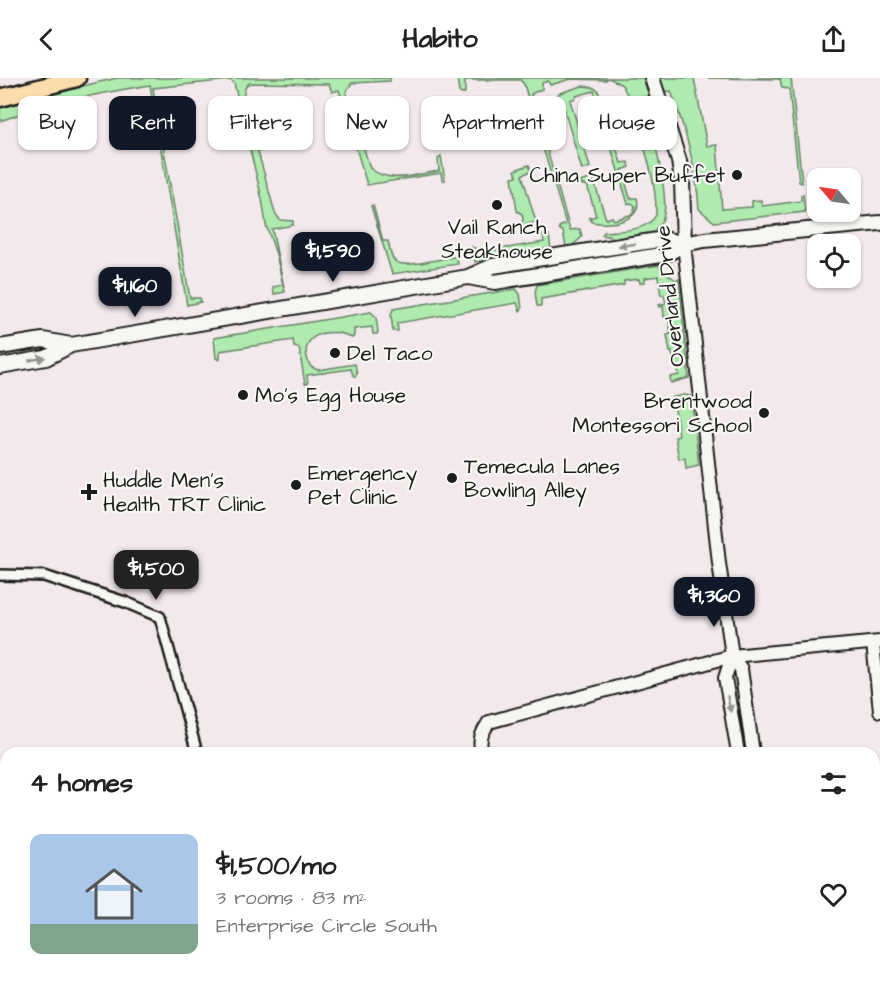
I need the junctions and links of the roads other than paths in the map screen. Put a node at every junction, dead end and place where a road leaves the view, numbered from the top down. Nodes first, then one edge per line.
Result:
1 (77, 78) edge
2 (652, 78) edge
3 (0, 98) edge
4 (880, 223) edge
5 (684, 244) junction
6 (19, 344) junction
7 (71, 345) junction
8 (0, 347) edge
9 (0, 358) edge
10 (0, 366) edge
11 (0, 575) edge
12 (877, 643) edge
13 (732, 656) junction
14 (880, 711) edge
15 (195, 747) edge
16 (482, 747) edge
17 (737, 747) edge
18 (752, 747) edge

1 - 3 highway
2 - 5 main road, Overland Drive
4 - 5 main road
5 - 7 main road
5 - 13 street, Overland Drive
6 - 7 main road
6 - 8 main road
6 - 9 main road
10 -> 7 main road
11 - 15 street
12 - 13 street
12 - 14 street
13 - 16 street
13 -> 17 street, Overland Drive
13 - 18 street, Overland Drive

